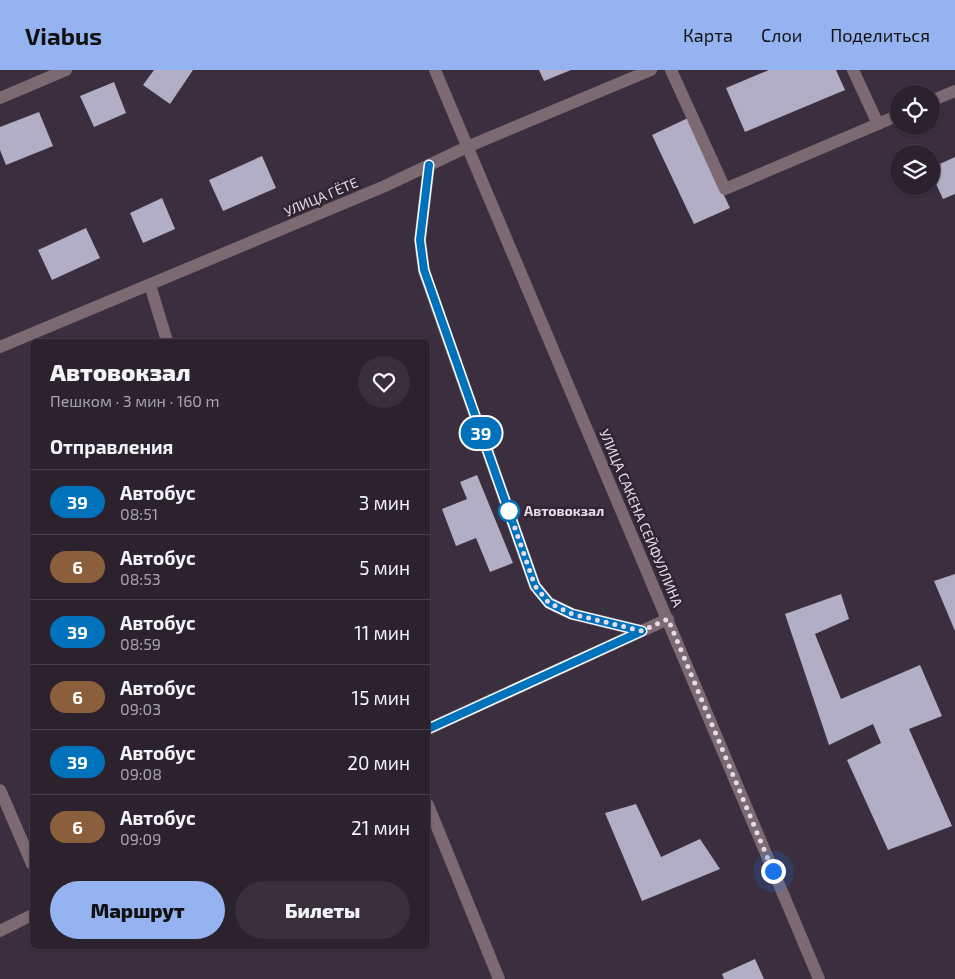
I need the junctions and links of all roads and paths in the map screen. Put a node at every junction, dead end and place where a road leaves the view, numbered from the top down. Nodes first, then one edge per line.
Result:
1 (66, 70) edge
2 (435, 70) edge
3 (651, 70) edge
4 (671, 70) edge
5 (853, 70) edge
6 (955, 91) edge
7 (940, 97) edge
8 (0, 98) edge
9 (890, 119) edge
10 (878, 124) junction
11 (467, 147) junction
12 (429, 165) junction
13 (150, 285) junction
14 (166, 339) edge
15 (0, 347) edge
16 (668, 619) junction
17 (642, 631) junction
18 (430, 728) edge
19 (0, 790) edge
20 (430, 810) edge
21 (30, 859) edge
22 (30, 916) edge
23 (0, 931) edge
24 (499, 979) edge
25 (819, 979) edge

1 - 8 street
2 - 11 street, УЛИЦА САКЕНА СЕЙФУЛЛИНА
3 - 11 street, УЛИЦА ГЁТЕ
4 - 10 street
5 - 10 street
6 - 7 street
9 - 10 street
11 - 12 street, УЛИЦА ГЁТЕ
11 - 16 street, УЛИЦА САКЕНА СЕЙФУЛЛИНА
12 - 13 street, УЛИЦА ГЁТЕ
12 - 17 street
13 - 14 street
13 - 15 street, УЛИЦА ГЁТЕ
16 - 17 street
16 - 25 street, УЛИЦА САКЕНА СЕЙФУЛЛИНА
17 - 18 street
19 - 21 street
20 - 24 street
22 - 23 street

